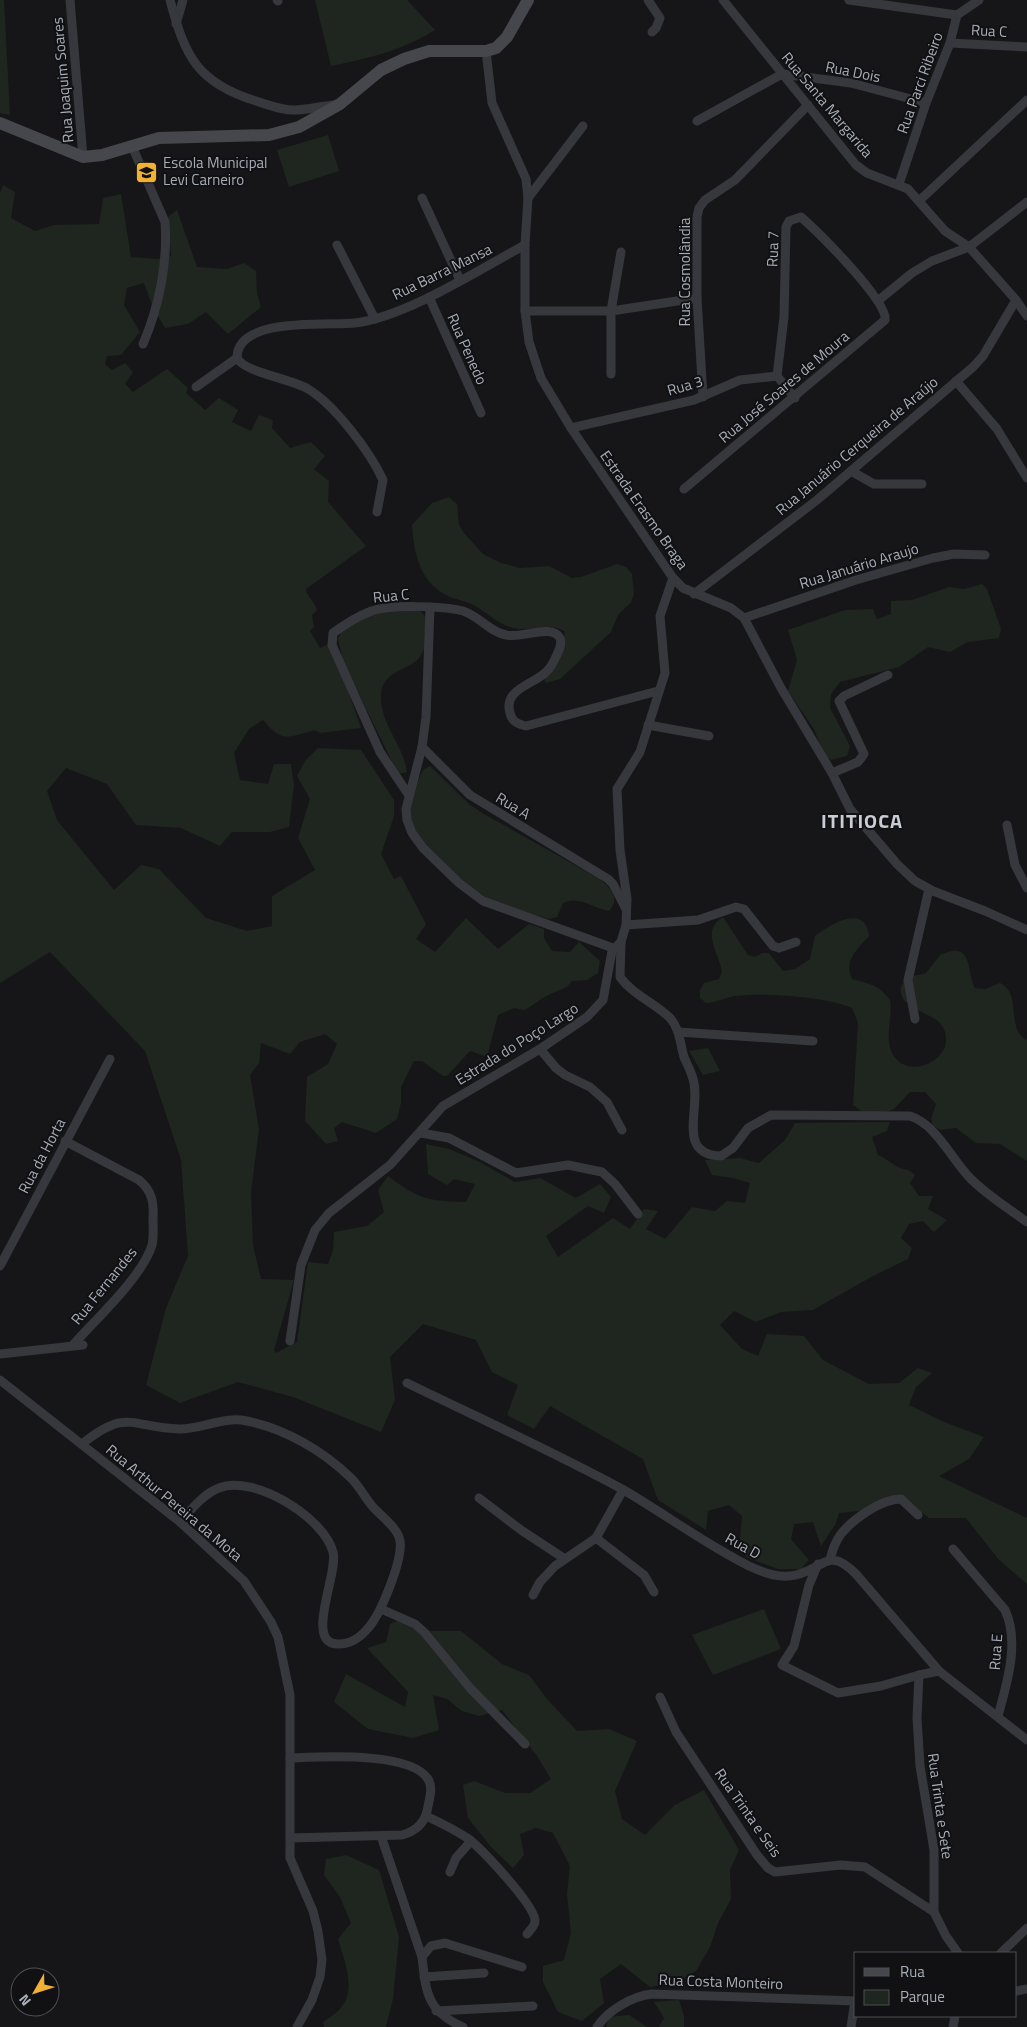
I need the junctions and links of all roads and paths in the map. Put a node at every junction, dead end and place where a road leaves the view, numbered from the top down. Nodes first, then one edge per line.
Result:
1 (70, 0) edge
2 (170, 0) edge
3 (184, 0) edge
4 (528, 0) edge
5 (648, 0) edge
6 (723, 0) edge
7 (849, 0) edge
8 (979, 0) edge
9 (956, 15) junction
10 (176, 24) junction
11 (652, 32) dead end
12 (950, 43) junction
13 (1027, 47) edge
14 (486, 51) junction
15 (782, 74) junction
16 (1027, 100) edge
17 (926, 103) junction
18 (340, 104) junction
19 (808, 105) junction
20 (696, 121) dead end
21 (0, 123) edge
22 (583, 126) dead end
23 (132, 146) junction
24 (83, 157) junction
25 (899, 184) junction
26 (422, 198) dead end
27 (528, 198) junction
28 (919, 201) junction
29 (1027, 202) edge
30 (337, 244) dead end
31 (524, 245) junction
32 (969, 247) junction
33 (621, 252) dead end
34 (460, 280) junction
35 (429, 297) junction
36 (697, 298) junction
37 (880, 300) junction
38 (1016, 300) junction
39 (525, 311) junction
40 (611, 311) junction
41 (1027, 316) edge
42 (375, 319) junction
43 (144, 344) dead end
44 (236, 358) junction
45 (611, 374) dead end
46 (778, 376) junction
47 (956, 381) junction
48 (196, 387) dead end
49 (703, 397) junction
50 (795, 398) junction
51 (481, 413) dead end
52 (571, 428) junction
53 (851, 471) junction
54 (1027, 478) edge
55 (922, 484) dead end
56 (684, 489) dead end
57 (377, 512) dead end
58 (985, 554) dead end
59 (673, 578) junction
60 (694, 594) junction
61 (430, 608) junction
62 (744, 618) junction
63 (888, 675) dead end
64 (658, 691) junction
65 (648, 725) junction
66 (709, 736) dead end
67 (422, 747) junction
68 (832, 773) junction
69 (408, 794) junction
70 (1007, 825) dead end
71 (929, 888) junction
72 (1027, 888) edge
73 (627, 912) junction
74 (626, 925) junction
75 (1027, 930) edge
76 (796, 942) dead end
77 (617, 945) junction
78 (915, 1019) dead end
79 (678, 1032) junction
80 (813, 1041) dead end
81 (540, 1049) junction
82 (110, 1058) dead end
83 (622, 1130) dead end
84 (421, 1133) junction
85 (65, 1141) junction
86 (638, 1214) dead end
87 (1027, 1222) edge
88 (0, 1266) edge
89 (290, 1341) dead end
90 (73, 1345) junction
91 (83, 1345) dead end
92 (0, 1354) edge
93 (0, 1380) edge
94 (407, 1383) dead end
95 (82, 1444) junction
96 (623, 1490) junction
97 (479, 1498) dead end
98 (918, 1515) dead end
99 (180, 1522) junction
100 (596, 1538) junction
101 (953, 1549) dead end
102 (565, 1559) junction
103 (830, 1560) junction
104 (818, 1564) junction
105 (654, 1592) dead end
106 (533, 1595) dead end
107 (381, 1609) junction
108 (938, 1671) junction
109 (919, 1675) junction
110 (660, 1698) dead end
111 (998, 1716) junction
112 (1027, 1740) edge
113 (525, 1744) dead end
114 (290, 1758) junction
115 (426, 1816) junction
116 (380, 1836) junction
117 (290, 1838) junction
118 (471, 1841) junction
119 (450, 1872) dead end
120 (934, 1912) junction
121 (1027, 1928) edge
122 (527, 1934) dead end
123 (957, 1952) edge
124 (1002, 1952) edge
125 (422, 1957) junction
126 (522, 1967) dead end
127 (484, 1973) dead end
128 (424, 1977) junction
129 (854, 2001) edge
130 (533, 2006) dead end
131 (436, 2010) junction
132 (854, 2011) edge
133 (297, 2027) edge
134 (463, 2027) edge
135 (597, 2027) edge
136 (851, 2027) edge

1 - 24 street, Rua Joaquim Soares
2 - 10 street
3 - 10 street
4 - 14 street
5 - 11 street
6 - 15 street, Rua Santa Margarida
7 - 9 street
8 - 9 street
9 - 12 street, Rua Parci Ribeiro
10 - 18 street
12 - 13 street, Rua C
12 - 17 street, Rua Parci Ribeiro
14 - 18 street
14 - 27 street, Estrada Erasmo Braga
15 - 17 street, Rua Dois
15 - 19 street, Rua Santa Margarida
15 - 20 street
16 - 28 street
17 - 25 street, Rua Parci Ribeiro
18 - 23 street
19 - 25 street, Rua Santa Margarida
19 - 36 street, Rua Cosmolândia
21 - 24 street
22 - 27 street
23 - 24 street
23 - 43 street
25 - 28 street, Rua Santa Margarida
26 - 34 street
27 - 31 street, Estrada Erasmo Braga
28 - 32 street, Rua Santa Margarida
29 - 32 street
30 - 42 street
31 - 34 street, Rua Barra Mansa
31 - 39 street, Estrada Erasmo Braga
32 - 37 street
32 - 38 street, Rua Santa Margarida
33 - 40 street
34 - 35 street, Rua Barra Mansa
35 - 42 street, Rua Barra Mansa
35 - 51 street, Rua Penedo
36 - 40 street
36 - 49 street, Rua Cosmolândia
37 - 46 street, Rua 7
37 - 50 street, Rua José Soares de Moura
38 - 41 street, Rua Santa Margarida
38 - 47 street, Rua Januário Cerqueira de Araújo
39 - 40 street
39 - 52 street, Estrada Erasmo Braga
40 - 45 street
42 - 44 street, Rua Barra Mansa
44 - 48 street
44 - 57 street
46 - 49 street, Rua 3
46 - 50 street
47 - 53 street, Rua Januário Cerqueira de Araújo
47 - 54 street
49 - 52 street, Rua 3
50 - 56 street, Rua José Soares de Moura
52 - 59 street, Estrada Erasmo Braga
53 - 55 street
53 - 60 street, Rua Januário Cerqueira de Araújo
58 - 62 street, Rua Januário Araujo
59 - 60 street, Estrada Erasmo Braga
59 - 64 street, Estrada do Poço Largo
60 - 62 street, Estrada Erasmo Braga
61 - 64 street, Rua C
61 - 67 street
61 - 69 street, Rua C
62 - 68 street
63 - 68 street
64 - 65 street, Estrada do Poço Largo
65 - 66 street
65 - 73 street, Estrada do Poço Largo
67 - 69 street
67 - 73 street, Rua A
68 - 71 street
69 - 77 street
70 - 72 street
71 - 75 street
71 - 78 street
73 - 74 street, Estrada do Poço Largo
74 - 76 street
74 - 77 street, Estrada do Poço Largo
77 - 79 street
77 - 81 street, Estrada do Poço Largo
79 - 80 street
79 - 87 street
81 - 83 street
81 - 84 street, Estrada do Poço Largo
82 - 85 street, Rua da Horta
84 - 86 street
84 - 89 street, Estrada do Poço Largo
85 - 88 street, Rua da Horta
85 - 90 street, Rua Fernandes
90 - 91 street, Rua Fernandes
90 - 92 street, Rua Fernandes
93 - 95 street, Rua Arthur Pereira da Mota
94 - 96 street, Rua D
95 - 99 street, Rua Arthur Pereira da Mota
95 - 107 street
96 - 100 street
96 - 104 street, Rua D
97 - 102 street
98 - 103 street
99 - 107 street
99 - 114 street, Rua Arthur Pereira da Mota
100 - 102 street
100 - 105 street
101 - 111 street, Rua E
102 - 106 street
103 - 104 street, Rua D
103 - 108 street
104 - 109 street
107 - 113 street
108 - 109 street
108 - 111 street
109 - 120 street, Rua Trinta e Sete
110 - 120 street, Rua Trinta e Seis
111 - 112 street
114 - 115 street
114 - 117 street, Rua Arthur Pereira da Mota
115 - 116 street
115 - 118 street
116 - 117 street
116 - 125 street
117 - 133 street, Rua Arthur Pereira da Mota
118 - 119 street
118 - 122 street
120 - 123 street, Rua Trinta e Sete
121 - 124 street
125 - 126 street
125 - 128 street
127 - 128 street
128 - 131 street
129 - 135 street, Rua Costa Monteiro
130 - 131 street
131 - 134 street
132 - 136 street

